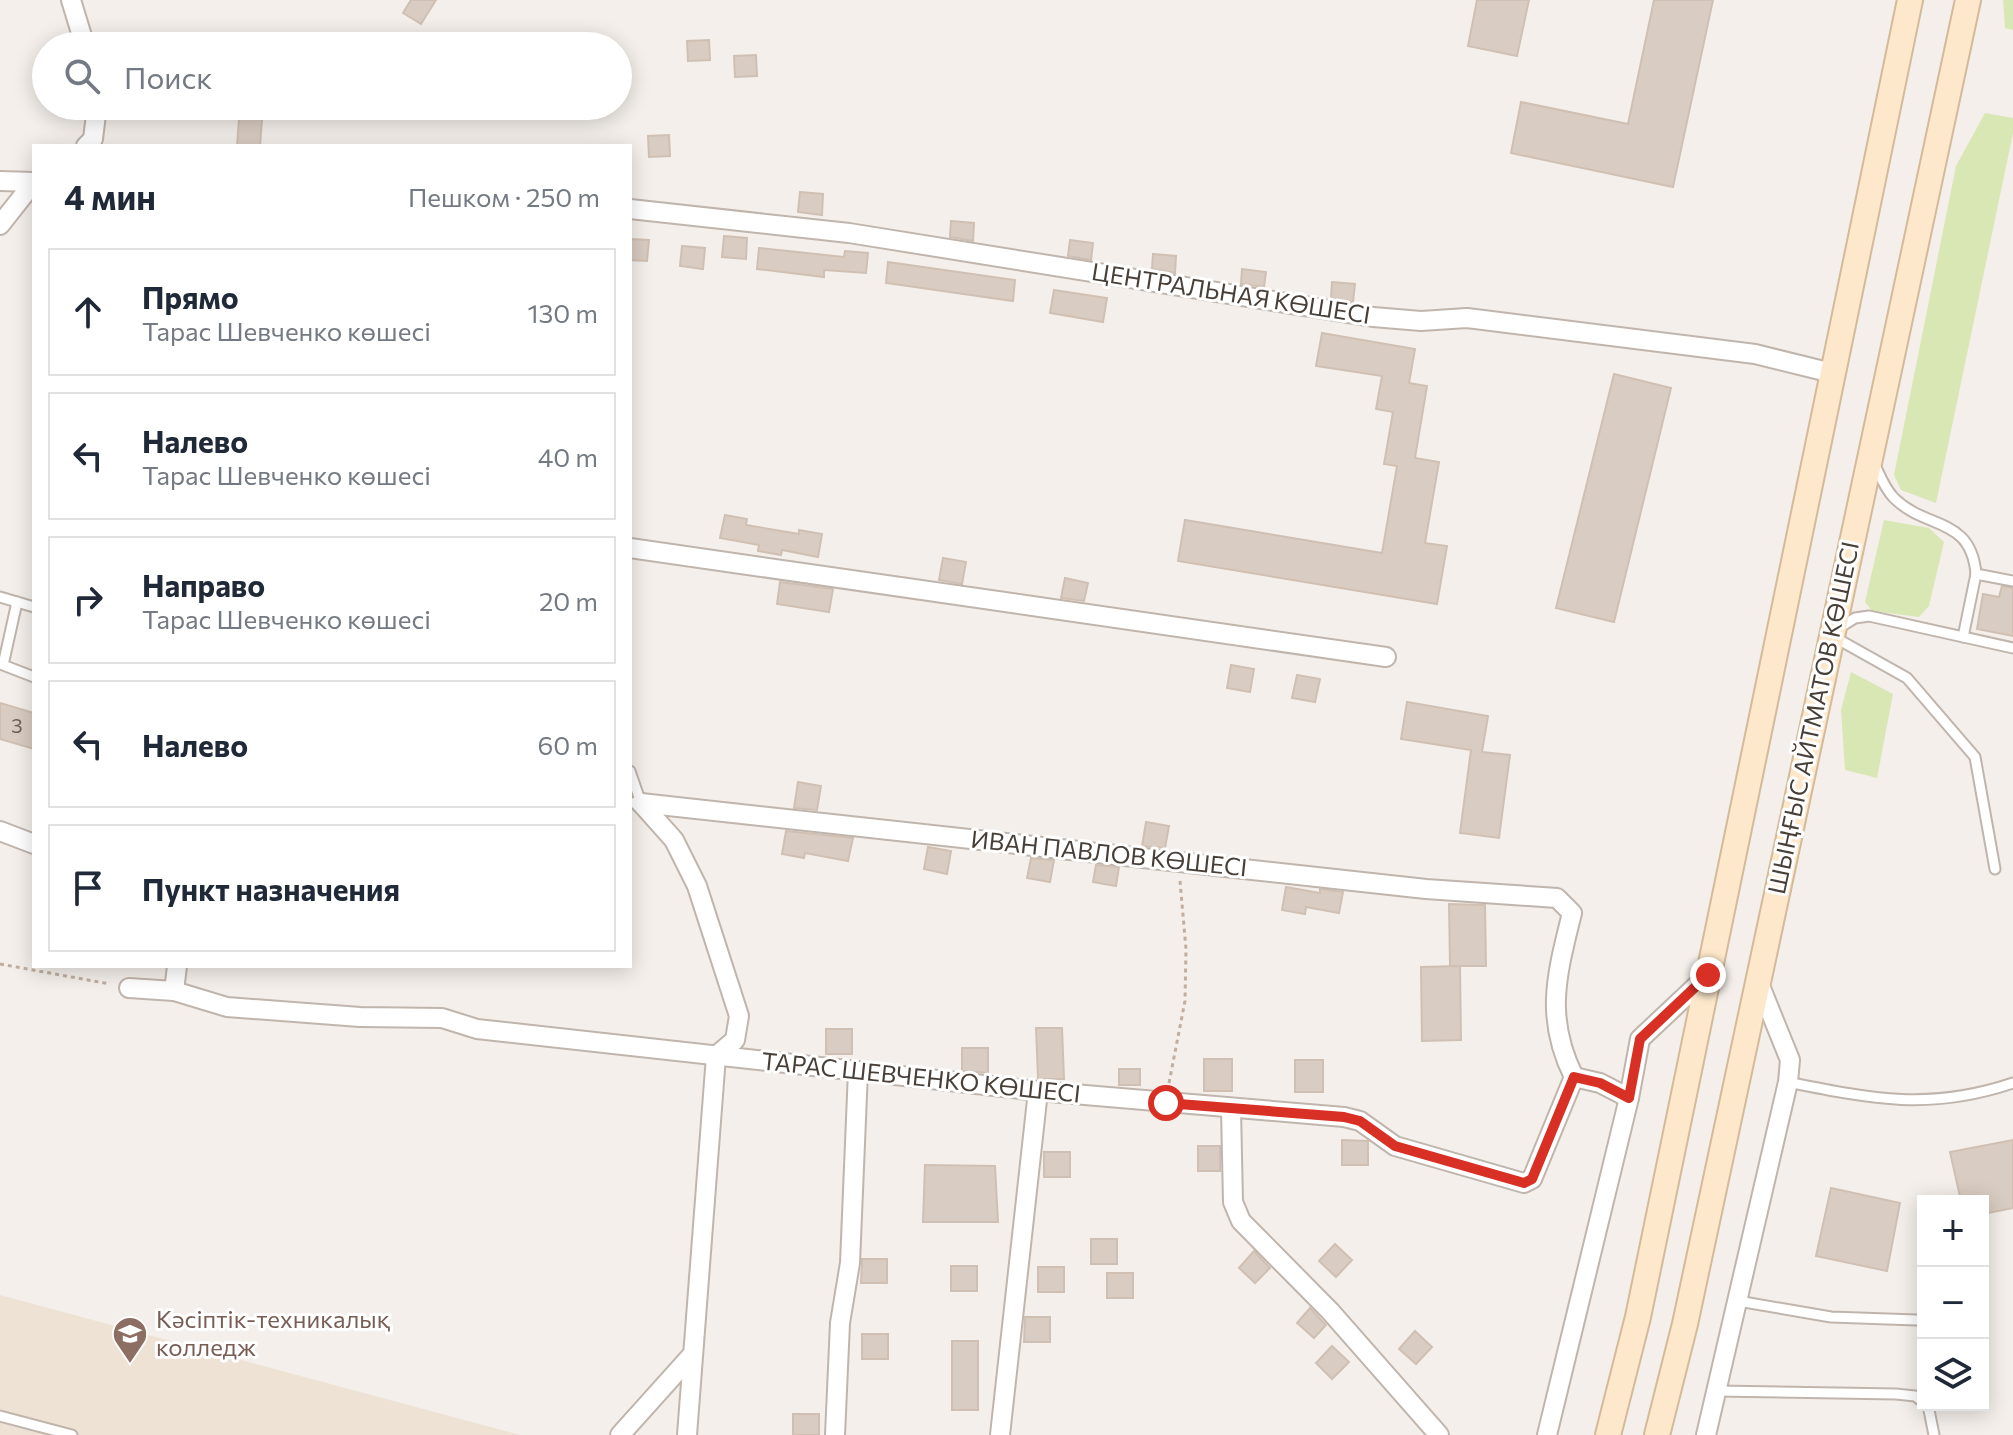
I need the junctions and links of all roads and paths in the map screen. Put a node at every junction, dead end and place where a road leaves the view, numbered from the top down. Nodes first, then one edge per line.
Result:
1 (71, 0) edge
2 (1910, 0) edge
3 (1968, 0) edge
4 (81, 32) edge
5 (95, 120) edge
6 (88, 144) edge
7 (0, 181) edge
8 (32, 182) edge
9 (32, 185) edge
10 (632, 209) edge
11 (0, 225) edge
12 (1832, 373) junction
13 (1871, 453) junction
14 (632, 548) edge
15 (1976, 574) junction
16 (2013, 581) edge
17 (0, 597) edge
18 (17, 602) junction
19 (32, 606) edge
20 (1831, 636) junction
21 (1963, 637) junction
22 (2013, 648) edge
23 (1386, 657) dead end
24 (32, 676) edge
25 (632, 782) edge
26 (636, 803) edge
27 (0, 831) edge
28 (32, 843) edge
29 (1175, 862) junction
30 (1995, 869) dead end
31 (0, 964) edge
32 (32, 967) edge
33 (35, 968) edge
34 (177, 968) edge
35 (1708, 975) junction
36 (1758, 980) junction
37 (129, 988) joint
38 (174, 991) junction
39 (716, 1056) junction
40 (858, 1071) junction
41 (1574, 1077) junction
42 (1788, 1082) junction
43 (2013, 1083) edge
44 (1038, 1091) junction
45 (1629, 1098) junction
46 (1166, 1103) junction
47 (1231, 1109) junction
48 (1738, 1301) junction
49 (1916, 1320) dead end
50 (691, 1356) junction
51 (1716, 1391) junction
52 (1917, 1397) edge
53 (1927, 1411) edge
54 (0, 1416) edge
55 (72, 1435) edge
56 (620, 1435) edge
57 (687, 1435) edge
58 (835, 1435) edge
59 (1000, 1435) edge
60 (1439, 1435) edge
61 (1547, 1435) edge
62 (1608, 1435) edge
63 (1657, 1435) edge
64 (1706, 1435) edge
65 (1934, 1435) edge

1 - 4 street
2 - 12 main road
3 - 13 main road, ШЫҢҒЫС АЙТМАТОВ КӨШЕСІ
5 - 6 street
7 - 8 street
9 - 11 street
10 - 12 street, ЦЕНТРАЛЬНАЯ КӨШЕСІ
12 - 35 main road
13 - 15 lane
13 - 20 main road, ШЫҢҒЫС АЙТМАТОВ КӨШЕСІ
14 - 23 street
15 - 16 lane
15 - 21 lane
17 - 18 lane
18 - 19 lane
18 - 24 lane
20 - 21 lane
20 - 30 lane
20 - 36 main road, ШЫҢҒЫС АЙТМАТОВ КӨШЕСІ
21 - 22 lane
25 - 26 lane
26 - 29 street, ИВАН ПАВЛОВ КӨШЕСІ
26 - 39 street
27 - 28 street
29 - 41 street, ИВАН ПАВЛОВ КӨШЕСІ
29 - 46 path
31 - 32 path
33 - 37 path
34 - 38 street
35 - 45 street
35 - 62 main road
36 - 42 street
36 - 63 main road, ШЫҢҒЫС АЙТМАТОВ КӨШЕСІ
37 - 38 street, ТАРАС ШЕВЧЕНКО КӨШЕСІ
38 - 39 street, ТАРАС ШЕВЧЕНКО КӨШЕСІ
39 - 40 street, ТАРАС ШЕВЧЕНКО КӨШЕСІ
39 - 50 street
40 - 44 street, ТАРАС ШЕВЧЕНКО КӨШЕСІ
40 - 58 street
41 - 45 street
41 - 47 street, ТАРАС ШЕВЧЕНКО КӨШЕСІ
42 - 43 lane
42 - 48 street
44 - 46 street, ТАРАС ШЕВЧЕНКО КӨШЕСІ
44 - 59 street
45 - 61 street
46 - 47 street, ТАРАС ШЕВЧЕНКО КӨШЕСІ
47 - 60 street
48 - 49 lane
48 - 51 street
50 - 56 street
50 - 57 street
51 - 52 lane
51 - 64 street
53 - 65 lane
54 - 55 lane

